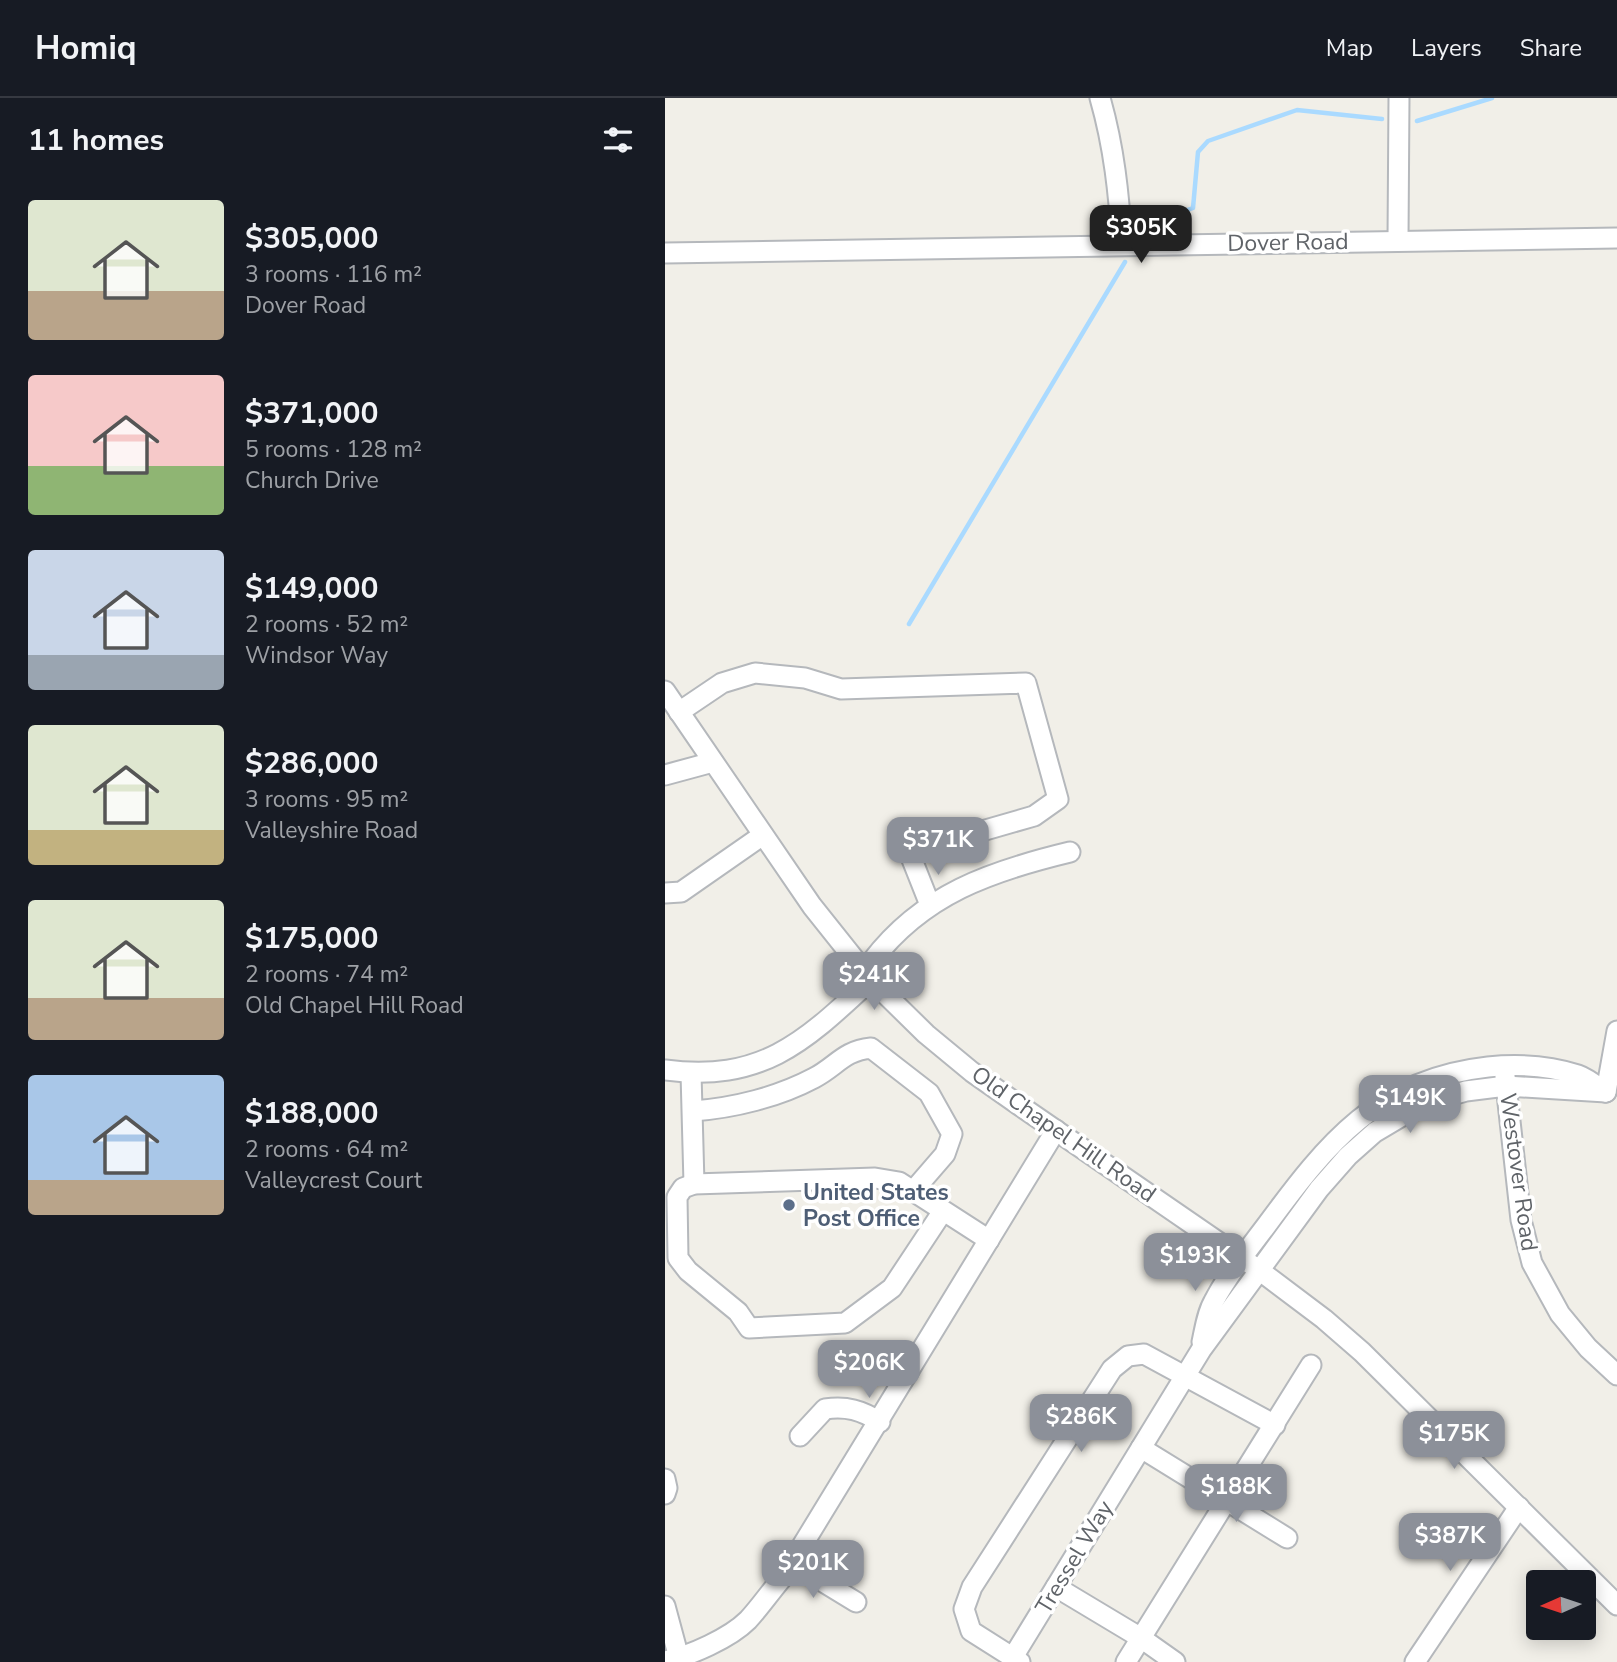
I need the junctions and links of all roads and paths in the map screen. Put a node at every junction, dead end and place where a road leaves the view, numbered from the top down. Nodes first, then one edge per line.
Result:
1 (1100, 98) edge
2 (1399, 98) edge
3 (1617, 238) edge
4 (1398, 239) junction
5 (1122, 245) junction
6 (665, 253) edge
7 (665, 691) edge
8 (679, 712) junction
9 (713, 762) junction
10 (665, 775) edge
11 (763, 835) junction
12 (1070, 852) dead end
13 (665, 893) edge
14 (930, 905) junction
15 (871, 980) junction
16 (1617, 1031) edge
17 (1504, 1066) junction
18 (665, 1070) edge
19 (691, 1073) junction
20 (1506, 1086) junction
21 (1611, 1094) edge
22 (693, 1111) junction
23 (1056, 1130) junction
24 (694, 1184) junction
25 (913, 1191) junction
26 (943, 1210) junction
27 (989, 1240) junction
28 (1242, 1258) junction
29 (1259, 1270) junction
30 (1201, 1350) junction
31 (1311, 1365) dead end
32 (1185, 1374) junction
33 (1617, 1375) edge
34 (880, 1422) junction
35 (1275, 1425) junction
36 (800, 1436) dead end
37 (1141, 1448) junction
38 (665, 1479) edge
39 (665, 1493) edge
40 (1227, 1501) junction
41 (1519, 1507) junction
42 (1287, 1538) dead end
43 (792, 1563) junction
44 (1056, 1587) junction
45 (856, 1602) dead end
46 (1617, 1605) edge
47 (665, 1606) edge
48 (1141, 1638) junction
49 (672, 1660) edge
50 (1016, 1660) edge
51 (1126, 1662) edge
52 (1175, 1662) edge
53 (1415, 1662) edge

1 - 5 street
2 - 4 street
3 - 4 street, Dover Road
4 - 5 street, Dover Road
5 - 6 street, Dover Road
7 - 8 street, Old Chapel Hill Road
8 - 9 street, Old Chapel Hill Road
8 - 14 street
9 - 10 street
9 - 11 street, Old Chapel Hill Road
11 - 13 street
11 - 15 street, Old Chapel Hill Road
12 - 14 street
14 - 15 street
15 - 19 street
15 - 23 street, Old Chapel Hill Road
16 - 21 street
17 - 20 street, Westover Road
17 - 21 street, Tressel Way
17 - 28 street, Tressel Way
18 - 19 street
19 - 22 street
20 - 21 street, Tressel Way
20 - 29 street, Tressel Way
20 - 33 street, Westover Road
22 - 24 street
22 - 25 street
23 - 27 street
23 - 28 street, Old Chapel Hill Road
24 - 25 street
24 - 26 street
25 - 26 street
26 - 27 street
27 - 34 street
28 - 29 street, Old Chapel Hill Road
28 - 30 street, Tressel Way
29 - 30 street, Tressel Way
29 - 41 street, Old Chapel Hill Road
30 - 32 street, Tressel Way
31 - 35 street
32 - 35 street
32 - 37 street, Tressel Way
32 - 50 street
34 - 36 street
34 - 43 street
35 - 40 street
37 - 40 street
37 - 44 street, Tressel Way
38 - 39 street
40 - 42 street
40 - 48 street
41 - 46 street, Old Chapel Hill Road
41 - 53 street
43 - 45 street
43 - 49 street
44 - 48 street
44 - 50 street, Tressel Way
47 - 49 street
48 - 51 street
48 - 52 street

